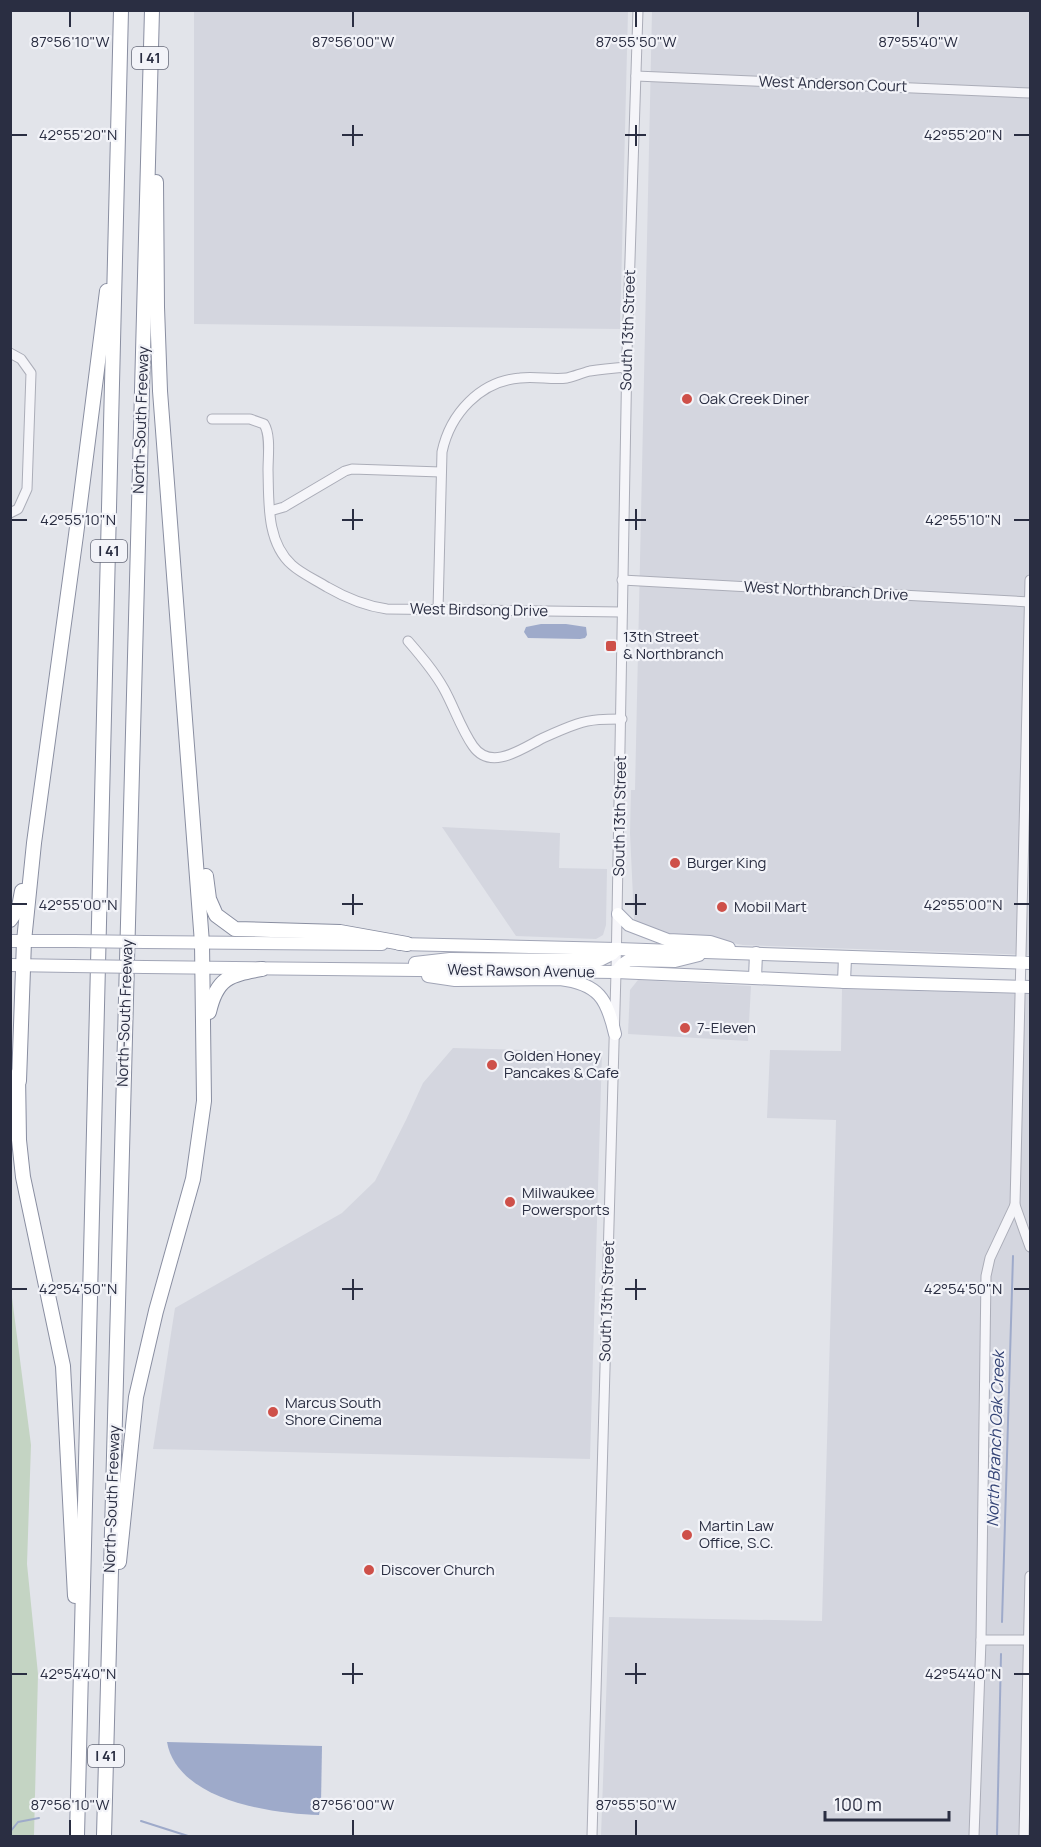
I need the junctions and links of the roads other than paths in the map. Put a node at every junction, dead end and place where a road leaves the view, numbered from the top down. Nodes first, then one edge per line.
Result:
1 (121, 10) edge
2 (152, 10) edge
3 (638, 10) edge
4 (636, 76) junction
5 (1030, 93) edge
6 (149, 105) junction
7 (117, 194) junction
8 (10, 353) edge
9 (627, 367) junction
10 (212, 419) dead end
11 (441, 472) junction
12 (270, 511) junction
13 (10, 513) edge
14 (622, 580) junction
15 (1030, 580) edge
16 (1030, 602) edge
17 (438, 610) junction
18 (622, 612) junction
19 (408, 641) dead end
20 (622, 719) junction
21 (193, 802) junction
22 (34, 843) junction
23 (618, 914) junction
24 (10, 920) edge
25 (17, 941) edge
26 (202, 943) junction
27 (407, 944) junction
28 (617, 949) junction
29 (709, 952) junction
30 (750, 953) junction
31 (845, 957) junction
32 (1025, 962) edge
33 (16, 965) edge
34 (202, 968) junction
35 (262, 969) junction
36 (384, 969) junction
37 (616, 972) junction
38 (755, 978) junction
39 (844, 982) junction
40 (1025, 987) edge
41 (10, 1000) edge
42 (204, 1031) junction
43 (615, 1034) junction
44 (19, 1081) junction
45 (1015, 1205) junction
46 (1030, 1247) edge
47 (1030, 1576) edge
48 (981, 1640) junction
49 (1029, 1640) junction
50 (107, 1676) junction
51 (81, 1710) junction
52 (77, 1836) edge
53 (104, 1836) edge
54 (592, 1836) edge
55 (974, 1836) edge
56 (1024, 1836) edge

1 - 7 highway, North-South Freeway / I 41
2 - 6 highway, North-South Freeway / I 41
3 - 4 street, South 13th Street
4 - 5 street, West Anderson Court
4 - 9 street, South 13th Street
6 - 21 highway
6 - 50 highway, North-South Freeway / I 41
7 - 22 highway
7 - 51 highway, North-South Freeway / I 41
8 - 13 street
9 - 11 street
9 - 14 street, South 13th Street
10 - 12 street, West Birdsong Drive
11 - 12 street
11 - 17 street
12 - 17 street, West Birdsong Drive
14 - 16 street, West Northbranch Drive
14 - 18 street, South 13th Street
15 - 16 street
16 - 32 street
17 - 18 street, West Birdsong Drive
18 - 20 street, South 13th Street
19 - 20 street
20 - 23 street, South 13th Street
21 - 26 highway
21 - 27 highway
22 - 24 highway
22 - 25 highway
23 - 28 street, South 13th Street
23 - 30 main road
25 - 26 main road, West Rawson Avenue, bridge
25 - 33 highway
26 - 27 main road, West Rawson Avenue
26 - 34 highway
27 - 28 main road, West Rawson Avenue
28 - 29 main road, West Rawson Avenue
28 - 36 main road
28 - 37 street, South 13th Street
29 - 30 main road, West Rawson Avenue
29 - 37 main road
30 - 31 main road, West Rawson Avenue
30 - 38 main road
31 - 32 main road, West Rawson Avenue
31 - 39 main road
32 - 40 street
33 - 34 main road, West Rawson Avenue, bridge
33 - 44 highway
34 - 35 main road, West Rawson Avenue
34 - 42 highway
35 - 36 main road, West Rawson Avenue
35 - 42 highway
36 - 37 main road, West Rawson Avenue
36 - 43 main road
37 - 38 main road, West Rawson Avenue
37 - 43 street, South 13th Street
38 - 39 main road, West Rawson Avenue
39 - 40 main road, West Rawson Avenue
40 - 45 street
41 - 44 highway
42 - 50 highway
43 - 54 street, South 13th Street
44 - 51 highway
45 - 46 street
45 - 48 street
47 - 49 street
48 - 49 street
48 - 55 street
49 - 56 street
50 - 53 highway, North-South Freeway / I 41
51 - 52 highway, North-South Freeway / I 41

